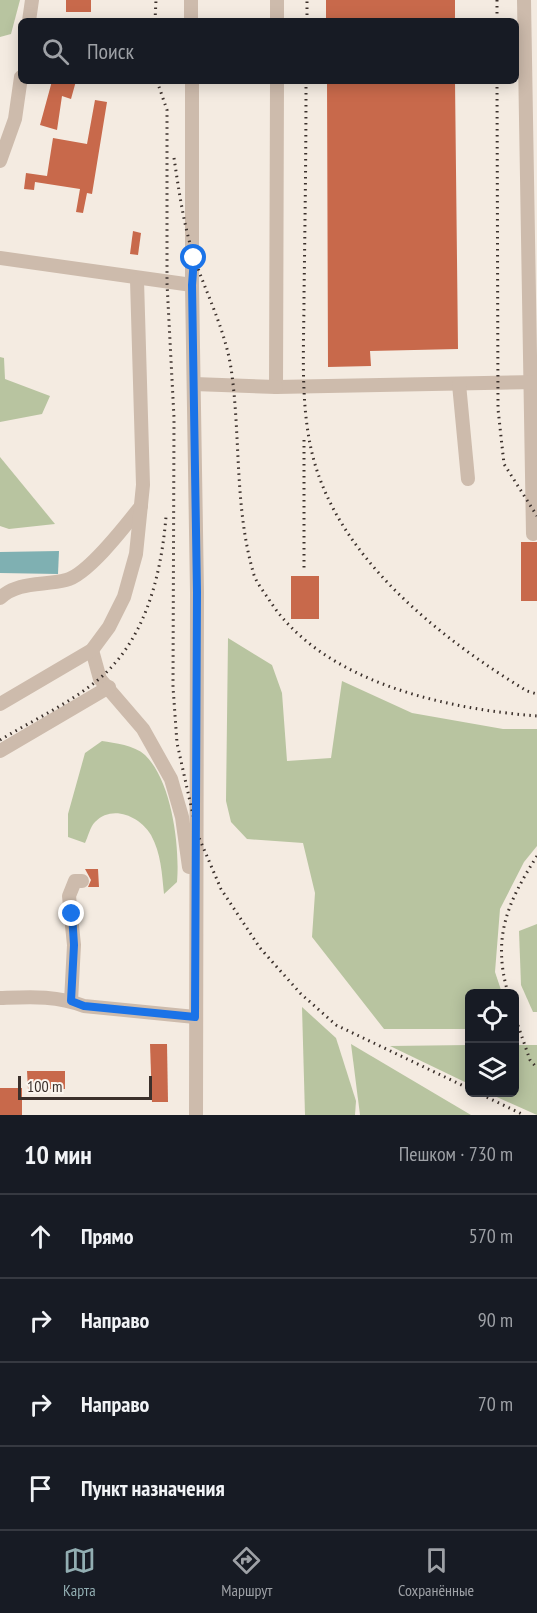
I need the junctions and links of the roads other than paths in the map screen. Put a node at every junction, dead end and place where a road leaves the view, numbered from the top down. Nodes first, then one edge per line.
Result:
1 (32, 0) edge
2 (191, 0) edge
3 (278, 0) edge
4 (524, 0) edge
5 (29, 18) edge
6 (191, 18) edge
7 (277, 18) edge
8 (20, 84) edge
9 (192, 84) edge
10 (277, 84) edge
11 (0, 161) edge
12 (0, 258) edge
13 (137, 280) junction
14 (192, 285) junction
15 (533, 382) edge
16 (194, 384) junction
17 (459, 384) junction
18 (276, 387) junction
19 (468, 479) dead end
20 (141, 506) junction
21 (533, 534) dead end
22 (0, 598) edge
23 (92, 650) junction
24 (109, 687) junction
25 (0, 704) edge
26 (0, 751) edge
27 (82, 881) dead end
28 (196, 930) junction
29 (0, 998) edge
30 (71, 1001) junction
31 (195, 1017) junction
32 (196, 1115) edge

1 - 5 street
2 - 6 street
3 - 7 street
4 - 15 street
8 - 11 street
9 - 14 street
10 - 18 street
12 - 13 street
13 - 14 street
13 - 20 street
14 - 16 street
15 - 17 street
15 - 21 street
16 - 18 street
16 - 28 street
17 - 18 street
17 - 19 street
20 - 22 street
20 - 23 street
23 - 24 street
23 - 25 street
24 - 26 street
24 - 28 street
27 - 30 street
28 - 31 street
29 - 30 street
30 - 31 street
31 - 32 street

